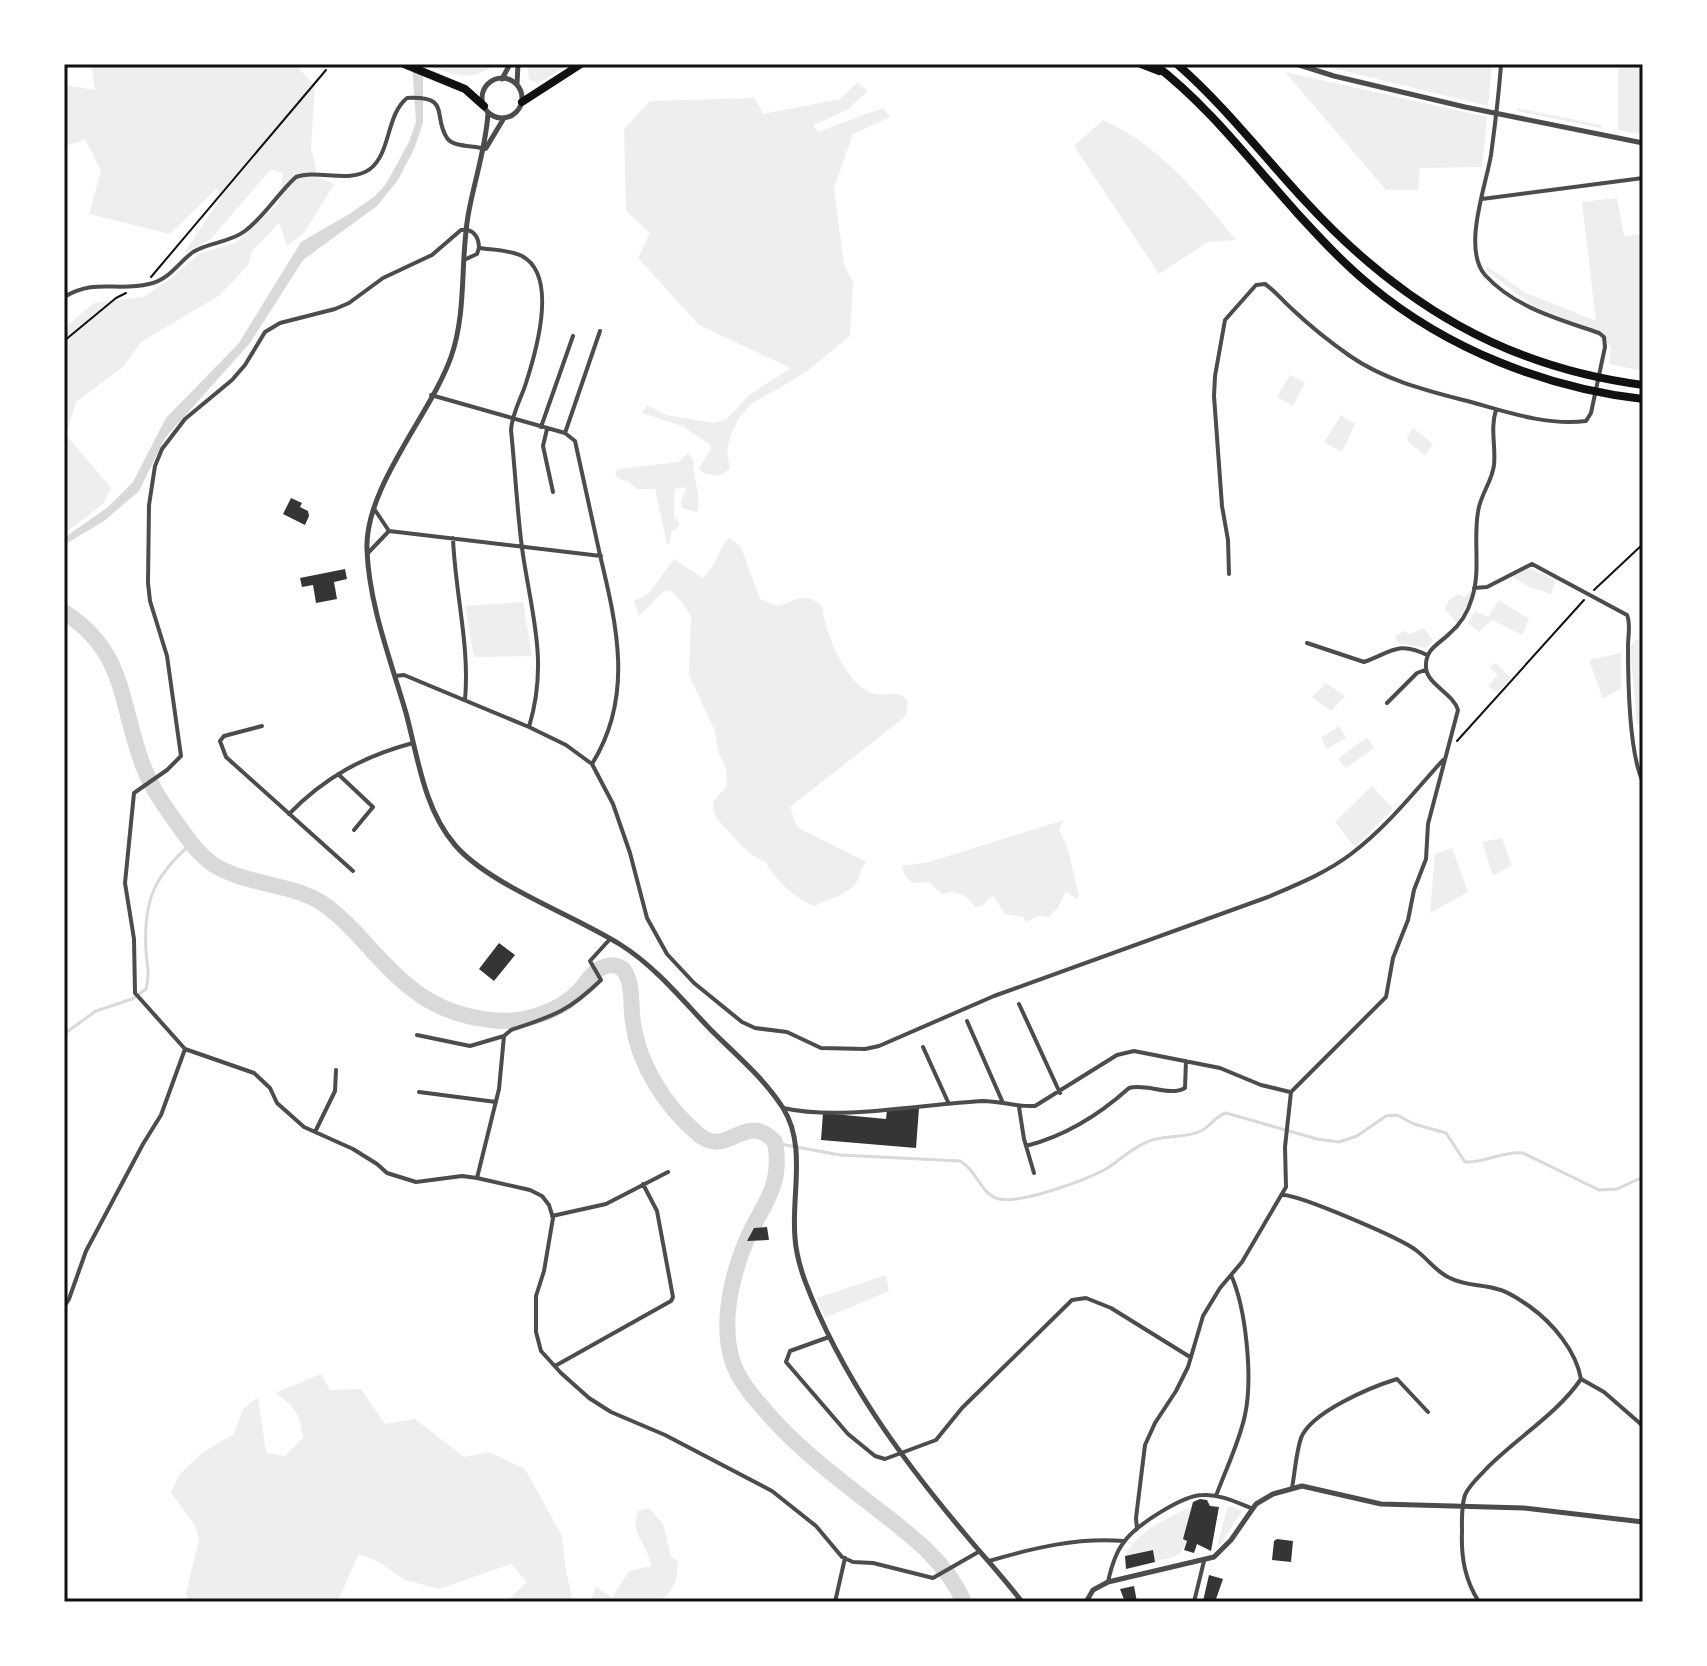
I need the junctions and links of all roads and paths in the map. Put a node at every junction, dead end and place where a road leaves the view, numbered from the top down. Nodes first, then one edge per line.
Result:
1 (404, 64) edge
2 (510, 64) edge
3 (518, 64) edge
4 (581, 64) edge
5 (1141, 64) edge
6 (1154, 64) edge
7 (1177, 64) edge
8 (1296, 64) edge
9 (1501, 64) edge
10 (326, 70) dead end
11 (1167, 74) junction
12 (502, 79) junction
13 (517, 85) junction
14 (522, 102) junction
15 (486, 109) junction
16 (1494, 112) junction
17 (504, 118) junction
18 (1643, 143) edge
19 (485, 149) junction
20 (1643, 178) edge
21 (1482, 199) junction
22 (466, 229) junction
23 (479, 248) junction
24 (464, 260) junction
25 (143, 285) junction
26 (64, 297) edge
27 (600, 331) dead end
28 (573, 336) dead end
29 (64, 341) edge
30 (1643, 385) edge
31 (431, 395) junction
32 (1643, 399) edge
33 (1496, 410) junction
34 (512, 419) junction
35 (541, 427) junction
36 (547, 429) junction
37 (565, 433) junction
38 (553, 492) dead end
39 (374, 509) junction
40 (389, 531) junction
41 (453, 538) junction
42 (1643, 544) edge
43 (522, 546) junction
44 (367, 554) junction
45 (601, 556) junction
46 (1229, 574) dead end
47 (1474, 588) junction
48 (1588, 596) junction
49 (1307, 643) dead end
50 (1427, 655) junction
51 (1425, 670) junction
52 (395, 676) junction
53 (465, 700) junction
54 (1387, 703) dead end
55 (262, 726) dead end
56 (529, 727) junction
57 (413, 743) junction
58 (1444, 757) junction
59 (592, 764) junction
60 (338, 774) junction
61 (1643, 782) edge
62 (289, 814) junction
63 (354, 830) dead end
64 (353, 871) dead end
65 (610, 939) junction
66 (1019, 1004) dead end
67 (967, 1021) dead end
68 (417, 1035) dead end
69 (504, 1036) junction
70 (923, 1047) dead end
71 (185, 1049) junction
72 (1186, 1061) junction
73 (336, 1070) dead end
74 (419, 1092) dead end
75 (1291, 1092) junction
76 (1060, 1093) junction
77 (496, 1102) junction
78 (948, 1102) junction
79 (1003, 1103) junction
80 (1019, 1107) junction
81 (783, 1108) junction
82 (315, 1132) junction
83 (1026, 1146) junction
84 (668, 1172) dead end
85 (1034, 1173) dead end
86 (477, 1178) junction
87 (643, 1184) junction
88 (1282, 1195) junction
89 (552, 1216) junction
90 (1231, 1275) junction
91 (64, 1307) edge
92 (829, 1337) junction
93 (1190, 1357) junction
94 (555, 1366) junction
95 (1581, 1379) junction
96 (1428, 1412) dead end
97 (1643, 1426) edge
98 (902, 1454) junction
99 (1292, 1488) junction
100 (1216, 1496) junction
101 (1462, 1506) junction
102 (1251, 1508) junction
103 (1643, 1522) edge
104 (1137, 1529) junction
105 (1124, 1541) junction
106 (980, 1551) junction
107 (845, 1558) junction
108 (989, 1561) junction
109 (1204, 1561) junction
110 (1108, 1582) junction
111 (835, 1602) edge
112 (1022, 1602) edge
113 (1086, 1602) edge
114 (1194, 1602) edge
115 (1479, 1602) edge

1 - 15 highway
2 - 12 street
3 - 13 street
4 - 14 highway
5 - 11 highway
6 - 11 highway
7 - 30 highway
8 - 16 street
9 - 16 street
10 - 25 path
11 - 32 highway
12 - 13 street
12 - 15 street
13 - 14 street
14 - 17 street
15 - 17 street
15 - 19 street
16 - 18 street
16 - 21 street
17 - 19 street
19 - 22 street
19 - 25 street
20 - 21 street
21 - 33 street
22 - 23 street
22 - 24 street
22 - 71 street
23 - 24 street
23 - 34 street
24 - 31 street
25 - 26 street
25 - 29 path
27 - 37 street
28 - 35 street
31 - 34 street
31 - 39 street
33 - 46 street
33 - 47 street
34 - 35 street
34 - 43 street
35 - 36 street
36 - 37 street
36 - 38 street
37 - 45 street
39 - 40 street
39 - 44 street
40 - 41 street
40 - 44 street
41 - 43 street
41 - 53 street
42 - 48 path
43 - 45 street
43 - 56 street
44 - 52 street
45 - 59 street
47 - 48 street
47 - 50 street
48 - 58 path
48 - 61 street
49 - 50 street
50 - 51 street
51 - 54 street
51 - 58 street
52 - 53 street
52 - 57 street
53 - 56 street
55 - 62 street
56 - 59 street
57 - 60 street
57 - 65 street
58 - 59 street
58 - 75 street
60 - 62 street
60 - 63 street
62 - 64 street
65 - 69 street
65 - 81 street
66 - 76 street
67 - 79 street
68 - 69 street
69 - 77 street
70 - 78 street
71 - 82 street
71 - 91 street
72 - 75 street
72 - 76 street
72 - 83 street
73 - 82 street
74 - 77 street
75 - 88 street
76 - 80 street
77 - 86 street
78 - 79 street
78 - 81 street
79 - 80 street
80 - 83 street
81 - 92 street
82 - 86 street
83 - 85 street
84 - 87 street
86 - 89 street
87 - 89 street
87 - 94 street
88 - 90 street
88 - 95 street
89 - 94 street
90 - 93 street
90 - 100 street
92 - 98 street
92 - 98 street
93 - 98 street
93 - 104 street
94 - 107 street
95 - 97 street
95 - 101 street
96 - 99 street
98 - 106 street
99 - 101 street
99 - 102 street
100 - 102 street
100 - 104 street
101 - 103 street
101 - 115 street
102 - 109 street
104 - 105 street
105 - 108 street
105 - 110 street
106 - 107 street
106 - 108 street
107 - 111 street
108 - 112 street
109 - 110 street
109 - 114 street
110 - 113 street

